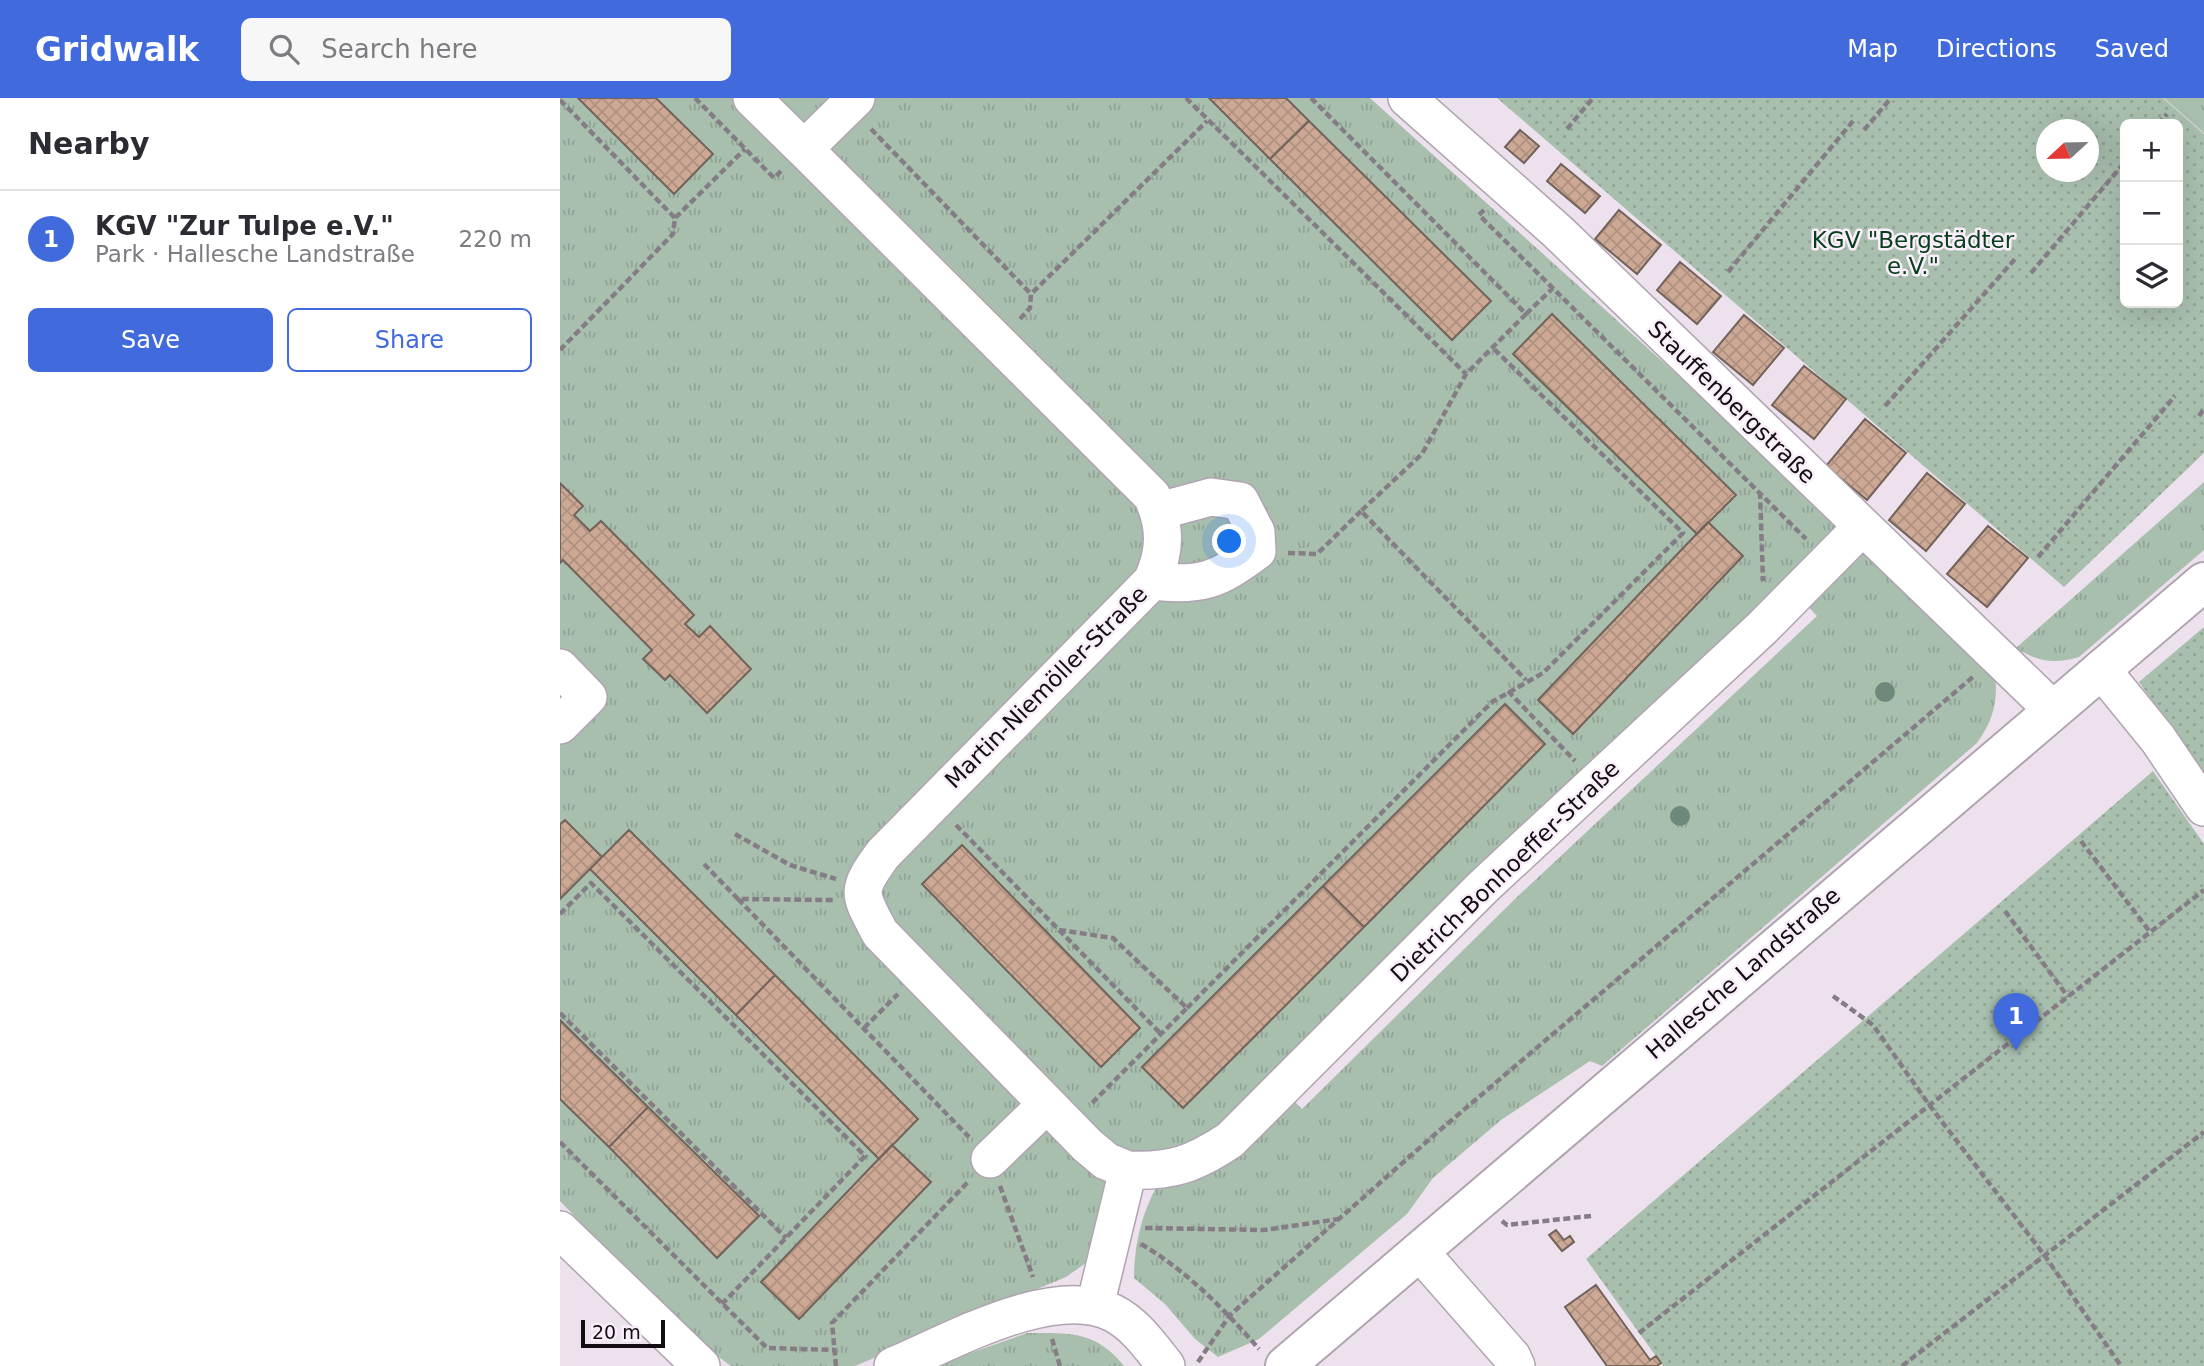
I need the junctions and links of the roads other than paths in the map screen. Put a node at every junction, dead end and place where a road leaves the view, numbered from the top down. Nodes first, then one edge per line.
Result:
1 (752, 98) edge
2 (1407, 98) edge
3 (852, 102) edge
4 (804, 149) junction
5 (1159, 511) junction
6 (1861, 528) junction
7 (1152, 581) junction
8 (2204, 582) edge
9 (560, 668) edge
10 (2101, 669) junction
11 (2053, 710) junction
12 (560, 725) edge
13 (2204, 807) edge
14 (1058, 1116) junction
15 (990, 1159) road end
16 (1128, 1170) junction
17 (560, 1231) edge
18 (1419, 1251) junction
19 (1095, 1307) junction
20 (1275, 1361) edge
21 (701, 1366) edge
22 (893, 1366) edge
23 (1166, 1366) edge
24 (1516, 1366) edge

1 - 4 street, Martin-Niemöller-Straße
2 - 6 street, Stauffenbergstraße
3 - 4 street
4 - 5 street, Martin-Niemöller-Straße
5 - 7 street, Martin-Niemöller-Straße
5 - 7 street
6 - 11 street, Stauffenbergstraße
6 - 16 street, Dietrich-Bonhoeffer-Straße
7 - 14 street, Martin-Niemöller-Straße
8 - 10 main road, Hallesche Landstraße
9 - 12 street
10 - 11 main road, Hallesche Landstraße
10 - 13 street
11 - 18 main road, Hallesche Landstraße
14 - 15 street
14 - 16 street
16 - 19 street
17 - 21 street
18 - 20 main road, Hallesche Landstraße
18 - 24 street
19 - 22 street
19 - 23 street

